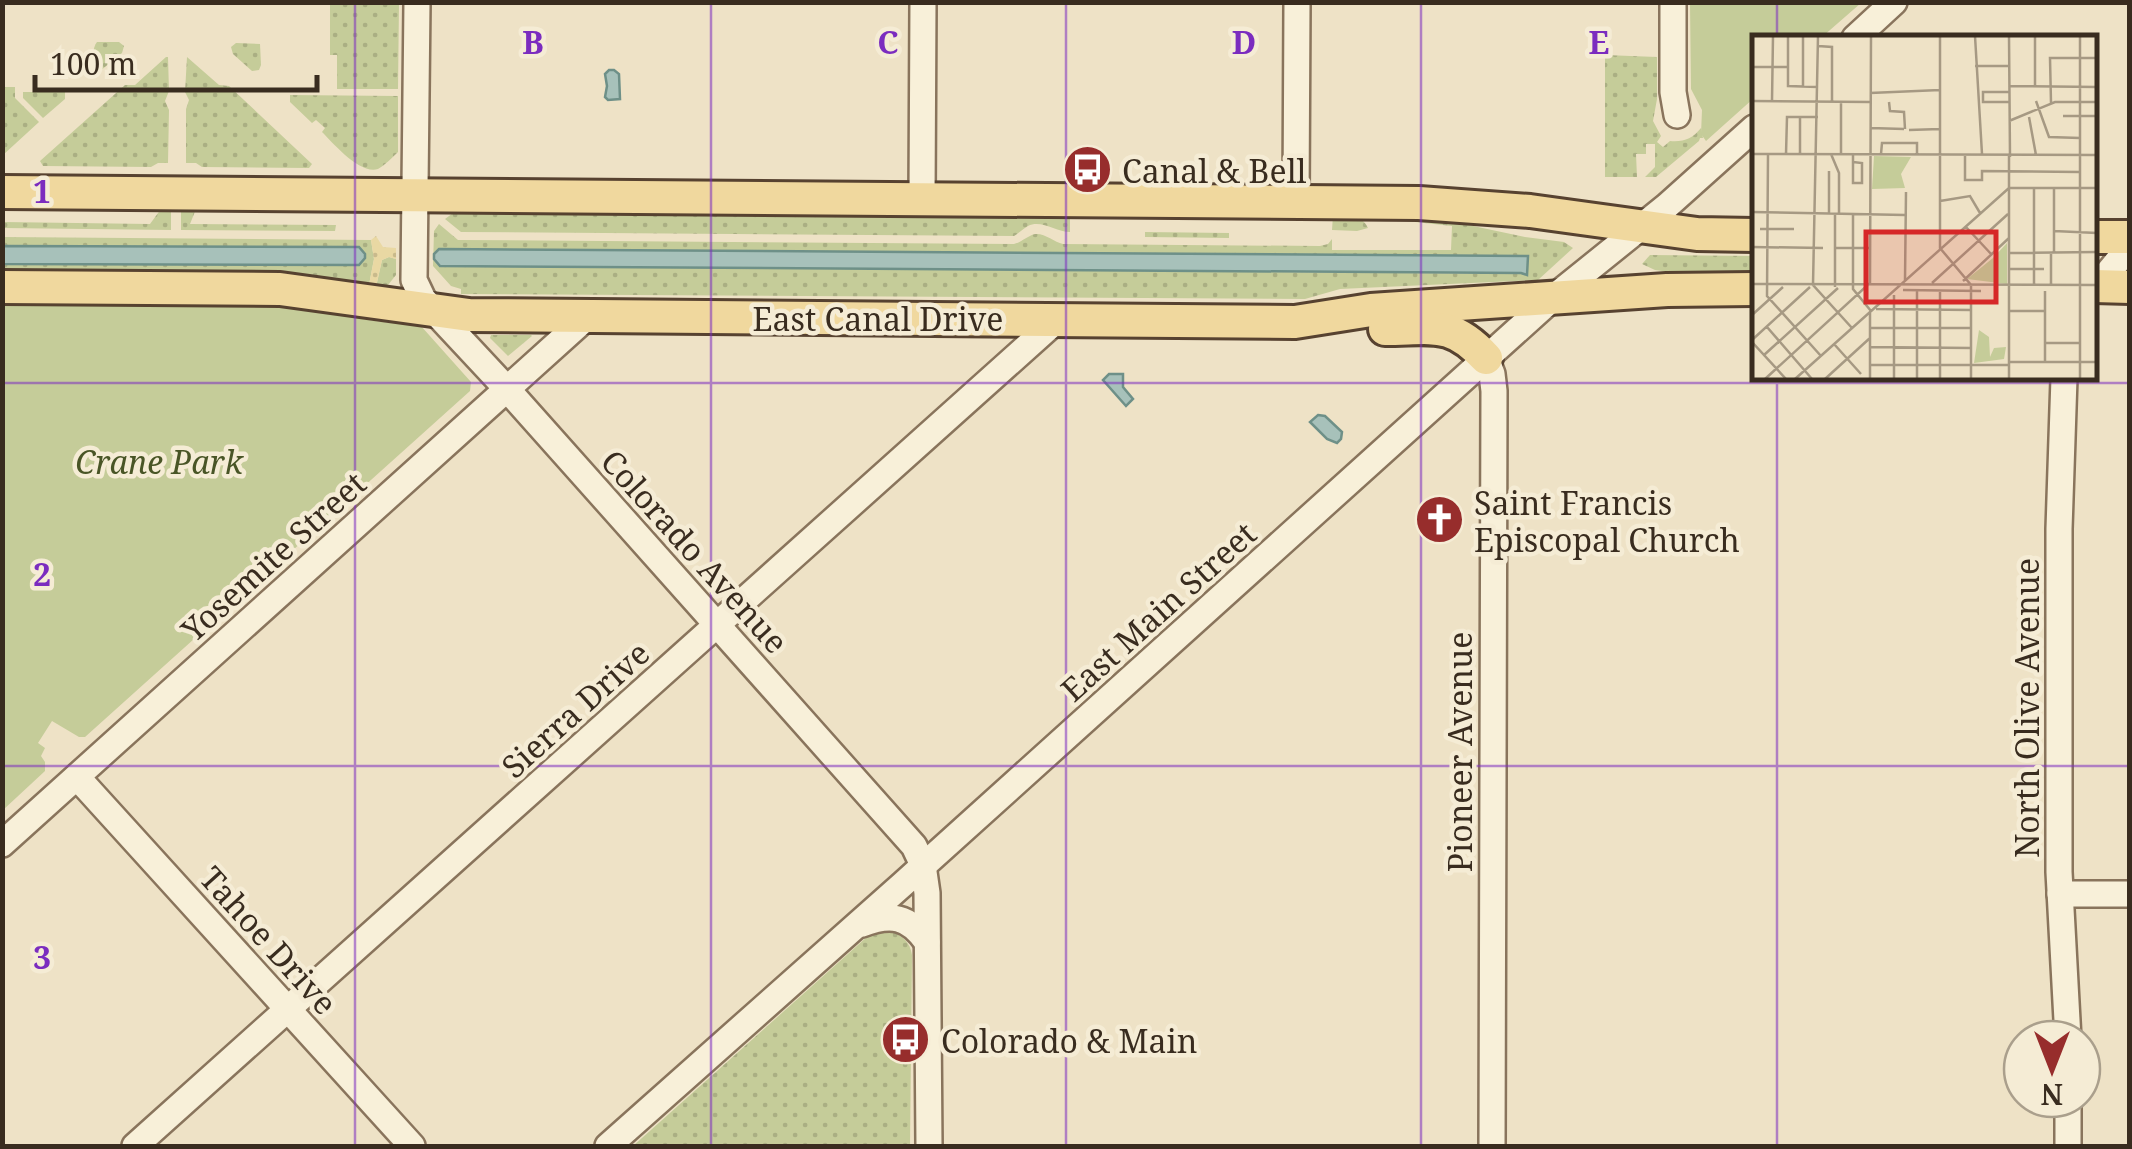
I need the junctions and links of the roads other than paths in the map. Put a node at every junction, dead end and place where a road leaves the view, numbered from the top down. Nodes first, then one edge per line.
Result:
1 (417, 2) edge
2 (923, 2) edge
3 (1297, 2) edge
4 (1673, 2) edge
5 (1894, 2) edge
6 (1858, 35) edge
7 (1677, 115) dead end
8 (1752, 130) edge
9 (2, 192) edge
10 (415, 195) junction
11 (922, 198) junction
12 (1296, 201) junction
13 (1642, 226) junction
14 (1752, 235) edge
15 (2097, 237) edge
16 (2130, 237) edge
17 (2130, 246) edge
18 (2, 287) edge
19 (2104, 287) edge
20 (1752, 289) edge
21 (1554, 297) junction
22 (434, 311) junction
23 (588, 316) junction
24 (1058, 319) junction
25 (1296, 322) junction
26 (1486, 358) junction
27 (2064, 380) edge
28 (507, 389) junction
29 (718, 624) junction
30 (77, 776) junction
31 (2, 844) edge
32 (923, 865) junction
33 (2060, 894) junction
34 (2130, 894) edge
35 (853, 928) junction
36 (926, 942) junction
37 (288, 1010) junction
38 (2067, 1019) edge
39 (2068, 1119) edge
40 (136, 1146) edge
41 (412, 1146) edge
42 (608, 1146) edge
43 (929, 1146) edge
44 (1492, 1146) edge
45 (2068, 1146) edge

1 - 10 street, Colorado Avenue
2 - 11 street
3 - 12 street
4 - 7 street
5 - 6 street
8 - 13 street, East Main Street
9 - 10 main road
10 - 11 main road
10 - 22 street, Colorado Avenue
11 - 12 main road
12 - 13 main road
13 - 14 main road
13 - 21 street, East Main Street
15 - 16 main road
17 - 19 street
18 - 22 main road, East Canal Drive
20 - 21 main road, East Canal Drive
21 - 25 main road, East Canal Drive
21 - 26 street, East Main Street
22 - 23 main road, East Canal Drive
22 - 28 street, Colorado Avenue
23 - 24 main road, East Canal Drive
23 - 28 street, Yosemite Street
24 - 25 main road, East Canal Drive
24 - 29 street, Sierra Drive
25 - 26 main road
26 - 32 street, East Main Street
26 - 44 street, Pioneer Avenue
27 - 33 street, North Olive Avenue
28 - 29 street, Colorado Avenue
28 - 30 street, Yosemite Street
29 - 32 street, Colorado Avenue
29 - 37 street, Sierra Drive
30 - 31 street, Yosemite Street
30 - 37 street, Tahoe Drive
32 - 35 street, East Main Street
32 - 36 street
33 - 34 street
33 - 38 street, North Olive Avenue
35 - 36 street
35 - 42 street, East Main Street
36 - 43 street
37 - 40 street, Sierra Drive
37 - 41 street, Tahoe Drive
39 - 45 street

